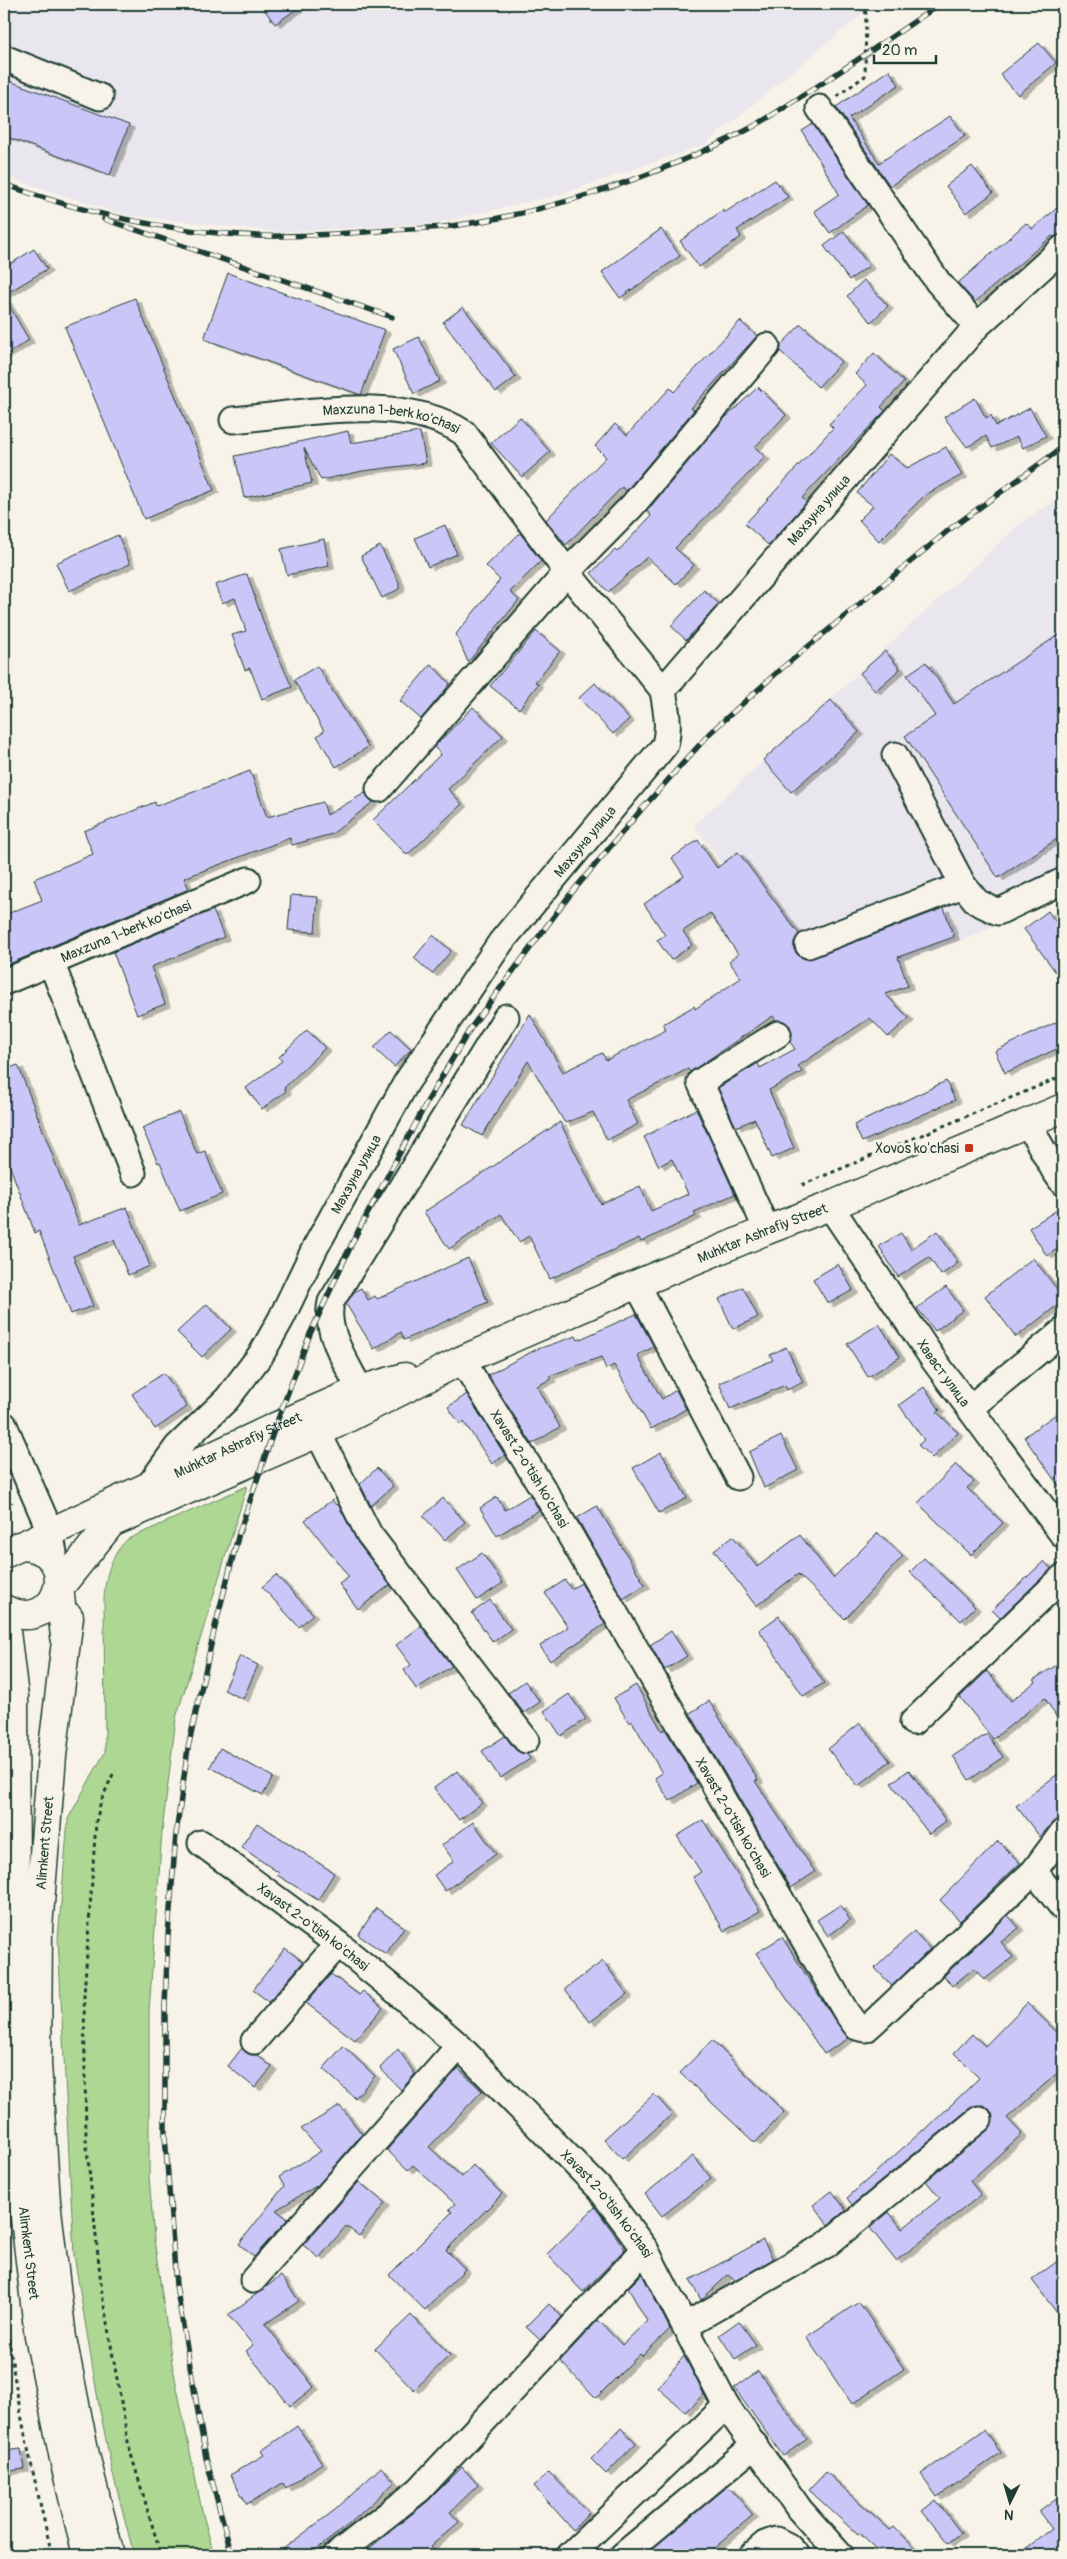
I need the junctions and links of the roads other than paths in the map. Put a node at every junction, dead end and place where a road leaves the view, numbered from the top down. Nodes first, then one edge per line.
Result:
1 (4, 58) edge
2 (100, 97) dead end
3 (819, 108) road end
4 (1063, 248) edge
5 (977, 326) junction
6 (767, 346) dead end
7 (233, 420) dead end
8 (567, 572) junction
9 (662, 690) junction
10 (895, 755) dead end
11 (379, 789) dead end
12 (248, 880) dead end
13 (1063, 881) edge
14 (963, 885) junction
15 (808, 945) dead end
16 (51, 962) junction
17 (4, 982) edge
18 (506, 1017) dead end
19 (778, 1034) dead end
20 (1063, 1108) edge
21 (1028, 1123) junction
22 (133, 1173) dead end
23 (1063, 1183) edge
24 (830, 1206) junction
25 (766, 1230) junction
26 (637, 1284) junction
27 (1063, 1332) edge
28 (462, 1360) junction
29 (360, 1390) junction
30 (970, 1408) junction
31 (4, 1425) edge
32 (318, 1433) junction
33 (738, 1477) dead end
34 (150, 1484) junction
35 (111, 1523) junction
36 (50, 1531) junction
37 (1063, 1535) edge
38 (11, 1550) edge
39 (58, 1577) junction
40 (1063, 1577) edge
41 (4, 1608) edge
42 (4, 1615) edge
43 (65, 1636) junction
44 (6, 1662) edge
45 (913, 1722) dead end
46 (526, 1740) dead end
47 (9, 1801) edge
48 (1063, 1832) edge
49 (201, 1843) dead end
50 (1034, 1871) junction
51 (1063, 1908) edge
52 (19, 1926) edge
53 (338, 1944) junction
54 (254, 2042) dead end
55 (459, 2046) junction
56 (979, 2119) dead end
57 (645, 2249) junction
58 (254, 2280) dead end
59 (686, 2325) junction
60 (726, 2406) junction
61 (755, 2445) junction
62 (88, 2555) edge
63 (110, 2555) edge
64 (336, 2555) edge
65 (570, 2555) edge
66 (623, 2555) edge
67 (752, 2555) edge
68 (797, 2555) edge
69 (840, 2555) edge

1 - 2 street
3 - 5 street
4 - 5 street, Махзуна улица
5 - 9 street, Махзуна улица
6 - 8 street
7 - 8 street, Maxzuna 1-berk ko'chasi
8 - 9 street, Maxzuna 1-berk ko'chasi
8 - 11 street
9 - 34 street, Махзуна улица
10 - 14 street
12 - 16 street, Maxzuna 1-berk ko'chasi
13 - 14 street
14 - 15 street
16 - 17 street, Maxzuna 1-berk ko'chasi
16 - 22 street
18 - 29 street
19 - 25 street
20 - 21 main road, Muhktar Ashrafiy Street
21 - 23 street
21 - 24 main road, Muhktar Ashrafiy Street
24 - 25 main road, Muhktar Ashrafiy Street
24 - 30 street, Хаваст улица
25 - 26 main road, Muhktar Ashrafiy Street
26 - 28 main road, Muhktar Ashrafiy Street
26 - 33 street
27 - 30 street
28 - 29 main road, Muhktar Ashrafiy Street
28 - 32 main road, Muhktar Ashrafiy Street
28 - 50 street, Xavast 2-o'tish ko'chasi
29 - 34 main road, Muhktar Ashrafiy Street
30 - 37 street, Хаваст улица
31 - 36 street
32 - 35 main road, Muhktar Ashrafiy Street
32 - 46 street
34 - 36 main road, Muhktar Ashrafiy Street
35 - 39 main road, Muhktar Ashrafiy Street
35 - 43 main road
36 - 38 main road, Muhktar Ashrafiy Street
36 - 39 street
38 - 39 main road
39 - 41 main road, Muhktar Ashrafiy Street
39 - 43 main road
40 - 45 street
42 - 44 main road, Alimkent Street
43 - 52 main road, Alimkent Street
44 - 47 main road, Alimkent Street
47 - 52 main road, Alimkent Street
48 - 50 street, Xavast 2-o'tish ko'chasi
49 - 53 street, Xavast 2-o'tish ko'chasi
50 - 51 street
52 - 62 main road, Alimkent Street
52 - 63 main road, Alimkent Street
53 - 54 street
53 - 55 street, Xavast 2-o'tish ko'chasi
55 - 57 street, Xavast 2-o'tish ko'chasi
55 - 58 street
56 - 59 street
57 - 59 street, Xavast 2-o'tish ko'chasi
57 - 64 street
59 - 60 street, Xavast 2-o'tish ko'chasi
60 - 61 street, Xavast 2-o'tish ko'chasi
60 - 65 street
61 - 66 street
61 - 69 street, Xavast 2-o'tish ko'chasi
67 - 68 street

